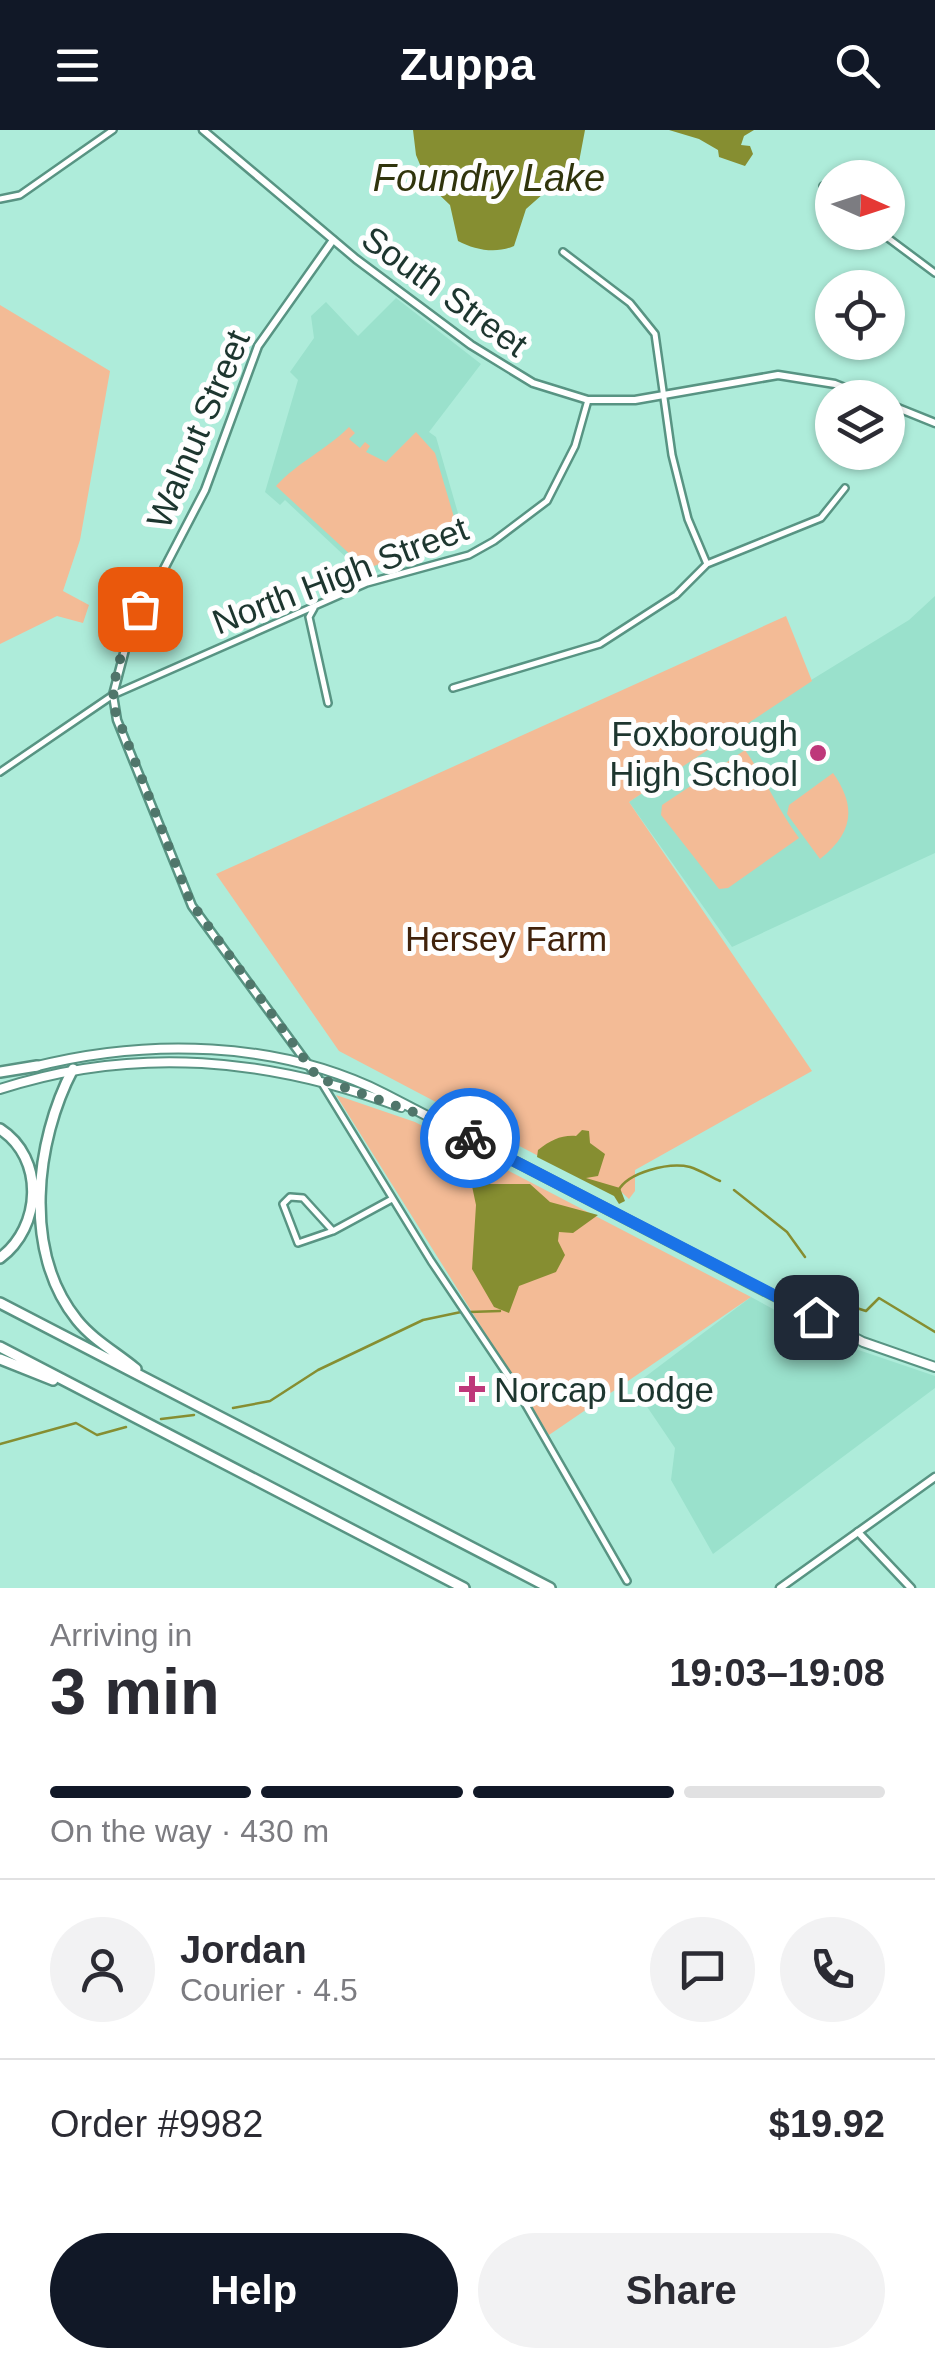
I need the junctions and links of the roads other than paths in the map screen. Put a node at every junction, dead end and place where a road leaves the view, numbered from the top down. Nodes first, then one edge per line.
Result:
1 (113, 130) edge
2 (203, 130) edge
3 (0, 199) edge
4 (333, 240) junction
5 (905, 250) edge
6 (563, 252) dead end
7 (935, 272) edge
8 (820, 380) edge
9 (661, 398) junction
10 (588, 400) junction
11 (905, 411) edge
12 (935, 423) edge
13 (845, 488) dead end
14 (707, 564) junction
15 (316, 605) junction
16 (453, 688) dead end
17 (113, 695) junction
18 (328, 703) dead end
19 (0, 772) edge
20 (37, 1066) joint
21 (309, 1066) junction
22 (73, 1070) junction
23 (0, 1074) edge
24 (318, 1078) junction
25 (0, 1088) edge
26 (433, 1119) junction
27 (0, 1129) edge
28 (392, 1198) junction
29 (333, 1232) junction
30 (0, 1258) edge
31 (0, 1303) edge
32 (0, 1347) edge
33 (0, 1358) edge
34 (935, 1367) edge
35 (150, 1380) junction
36 (84, 1391) junction
37 (935, 1477) edge
38 (858, 1532) junction
39 (628, 1581) dead end
40 (464, 1588) edge
41 (550, 1588) edge
42 (780, 1588) edge
43 (912, 1588) edge

1 - 3 street
2 - 4 street, South Street
4 - 10 street, South Street
4 - 17 street, Walnut Street
5 - 7 street
6 - 9 street
8 - 9 street, South Street
9 - 10 street, South Street
9 - 14 street
10 - 15 street, North High Street
11 - 12 street
13 - 14 street
14 - 16 street
15 - 17 street, North High Street
15 - 18 street
17 - 19 street, North High Street
17 - 21 street
20 - 21 main road
20 - 23 highway
21 - 24 street
21 - 26 main road
22 - 24 main road
22 - 25 main road
22 - 35 highway
24 - 26 main road
24 - 28 street
26 - 34 main road
27 - 30 highway
28 - 29 street
28 - 39 street
29 - 29 street
31 - 35 highway
32 - 36 highway
33 - 36 highway
35 - 41 highway
36 - 40 highway
37 - 38 street
38 - 42 street
38 - 43 street

